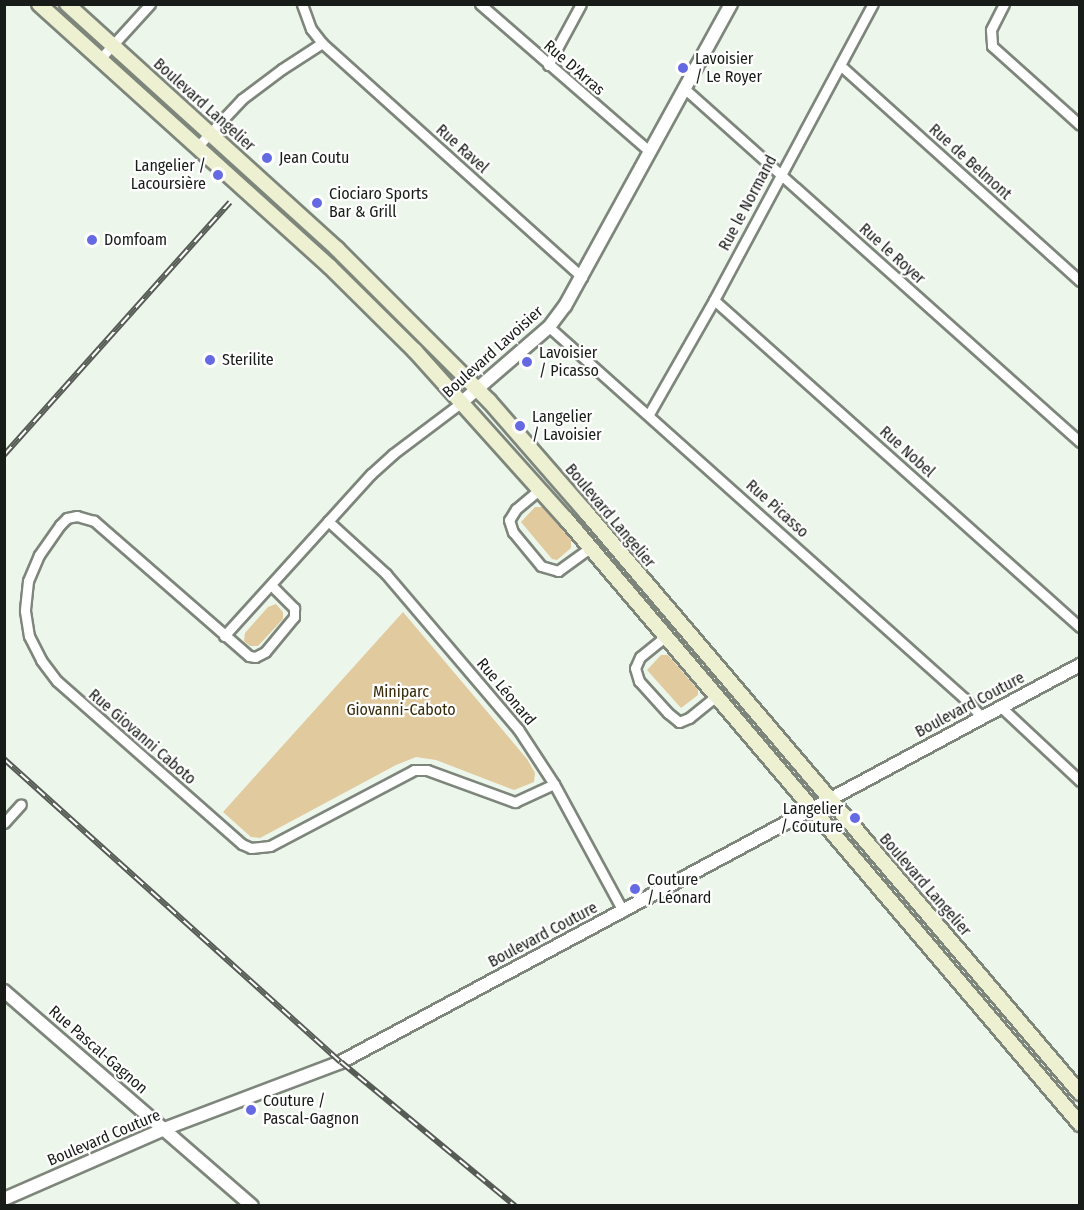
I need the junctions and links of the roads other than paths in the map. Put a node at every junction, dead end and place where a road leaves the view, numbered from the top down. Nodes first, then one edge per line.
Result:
1 (39, 4) edge
2 (67, 4) edge
3 (150, 4) edge
4 (302, 4) edge
5 (480, 4) edge
6 (581, 4) edge
7 (731, 4) edge
8 (873, 4) edge
9 (1004, 4) edge
10 (322, 43) junction
11 (113, 45) junction
12 (100, 59) junction
13 (548, 65) junction
14 (840, 65) junction
15 (685, 89) junction
16 (1080, 125) edge
17 (210, 132) junction
18 (197, 147) junction
19 (650, 152) junction
20 (780, 174) junction
21 (582, 277) junction
22 (1080, 281) edge
23 (714, 300) junction
24 (549, 327) junction
25 (477, 389) junction
26 (462, 402) junction
27 (649, 414) junction
28 (1080, 442) edge
29 (540, 489) junction
30 (328, 521) junction
31 (590, 548) junction
32 (271, 585) junction
33 (1080, 627) edge
34 (225, 636) junction
35 (666, 636) junction
36 (1080, 665) edge
37 (716, 696) junction
38 (1001, 707) junction
39 (982, 717) junction
40 (1080, 781) edge
41 (554, 784) junction
42 (830, 799) junction
43 (21, 804) dead end
44 (812, 809) junction
45 (4, 823) edge
46 (623, 910) junction
47 (4, 991) edge
48 (1080, 1093) edge
49 (1080, 1124) edge
50 (164, 1130) junction
51 (4, 1199) edge
52 (252, 1206) edge

1 - 12 main road
2 - 11 main road, Boulevard Langelier
3 - 11 street
4 - 10 street, Rue Ravel
5 - 13 street, Rue D'Arras
6 - 13 street
7 - 15 street, Boulevard Lavoisier
8 - 14 street, Rue le Normand
9 - 16 street
10 - 17 street
10 - 21 street, Rue Ravel
11 - 12 street
11 - 17 main road, Boulevard Langelier
12 - 18 main road
13 - 19 street, Rue D'Arras
14 - 20 street, Rue le Normand
14 - 22 street, Rue de Belmont
15 - 19 street, Boulevard Lavoisier
15 - 20 street, Rue le Royer
17 - 18 street
17 - 25 main road, Boulevard Langelier
18 - 26 main road
19 - 21 street, Boulevard Lavoisier
20 - 23 street, Rue le Normand
20 - 28 street, Rue le Royer
21 - 24 street, Boulevard Lavoisier
23 - 27 street, Rue le Normand
23 - 33 street, Rue Nobel
24 - 25 street, Boulevard Lavoisier
24 - 27 street, Rue Picasso
25 - 26 street, Boulevard Lavoisier
25 - 42 main road, Boulevard Langelier
26 - 29 main road
26 - 30 street, Boulevard Lavoisier
27 - 39 street, Rue Picasso
29 - 31 main road
29 - 31 street
30 - 32 street, Boulevard Lavoisier
30 - 41 street, Rue Léonard
31 - 35 main road
32 - 34 street, Boulevard Lavoisier
32 - 34 street
34 - 41 street, Rue Giovanni Caboto
35 - 37 main road
35 - 37 street
36 - 38 street, Boulevard Couture
37 - 44 main road
38 - 39 street, Boulevard Couture
38 - 40 street
39 - 42 street, Boulevard Couture
41 - 46 street, Rue Léonard
42 - 44 street, Boulevard Couture
42 - 48 main road, Boulevard Langelier
43 - 45 street
44 - 46 street, Boulevard Couture
44 - 49 main road
46 - 50 street, Boulevard Couture
47 - 50 street, Rue Pascal-Gagnon
50 - 51 street, Boulevard Couture
50 - 52 street, Rue Pascal-Gagnon

